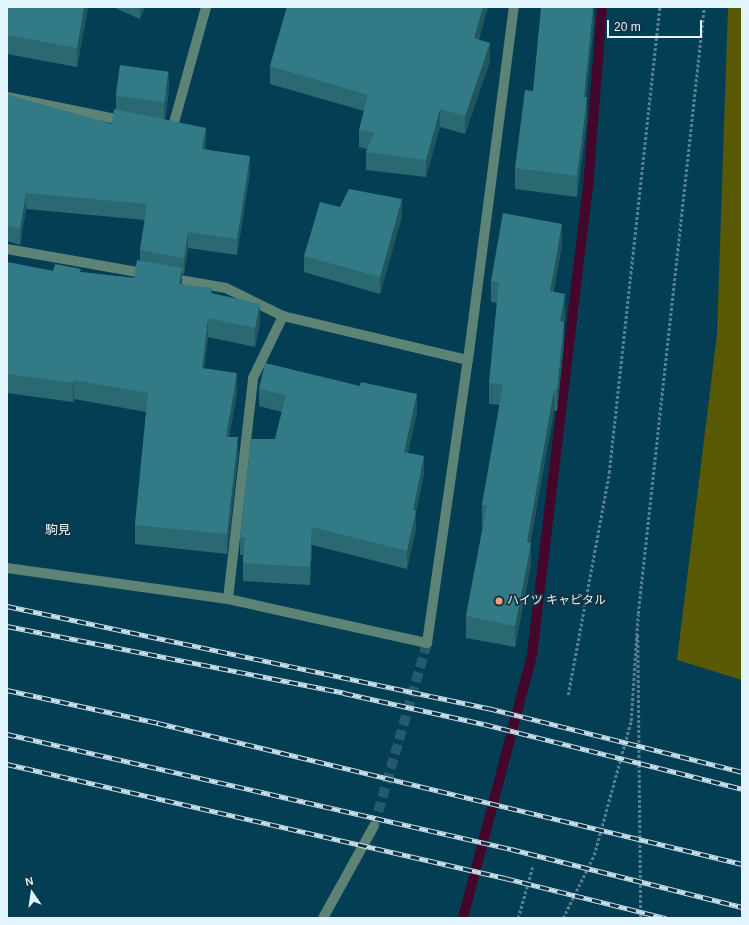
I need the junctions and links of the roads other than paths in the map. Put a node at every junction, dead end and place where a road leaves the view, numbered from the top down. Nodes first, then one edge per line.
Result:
1 (206, 7) edge
2 (514, 7) edge
3 (7, 97) edge
4 (134, 122) edge
5 (157, 127) edge
6 (7, 249) edge
7 (283, 316) junction
8 (468, 360) junction
9 (7, 568) edge
10 (228, 599) junction
11 (374, 826) tunnel mouth
12 (323, 918) edge

1 - 5 street
2 - 8 street
3 - 4 street
6 - 7 street
7 - 8 street
7 - 10 street
8 - 10 street
9 - 10 street
11 - 12 street

